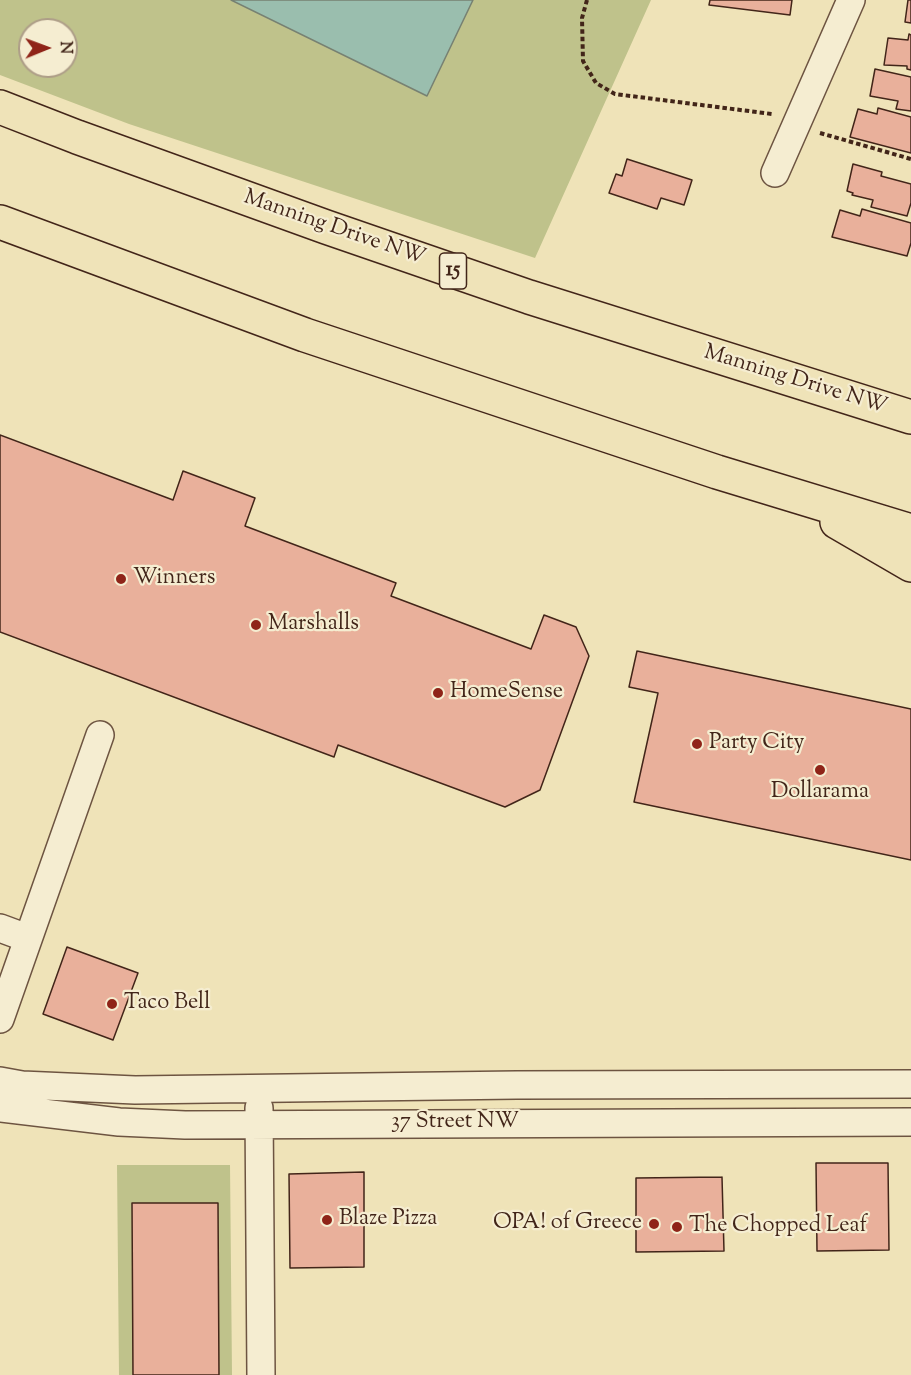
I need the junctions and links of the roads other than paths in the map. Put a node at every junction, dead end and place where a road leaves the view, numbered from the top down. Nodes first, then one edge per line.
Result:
1 (851, 0) edge
2 (0, 107) edge
3 (775, 173) dead end
4 (0, 222) edge
5 (911, 417) edge
6 (792, 496) junction
7 (911, 531) edge
8 (911, 565) edge
9 (100, 735) dead end
10 (0, 928) edge
11 (27, 938) junction
12 (0, 1019) edge
13 (0, 1081) edge
14 (911, 1084) edge
15 (258, 1089) junction
16 (0, 1108) edge
17 (911, 1122) edge
18 (259, 1125) junction
19 (261, 1375) edge

1 - 3 street
2 - 5 main road, Manning Drive NW / 15
4 - 6 main road
6 - 7 main road
6 - 8 main road
9 - 11 street
10 - 11 street
11 - 12 street
13 - 15 street, 37 Street NW
14 - 15 street, 37 Street NW
15 - 18 street
16 - 18 street, 37 Street NW
17 - 18 street, 37 Street NW
18 - 19 street

